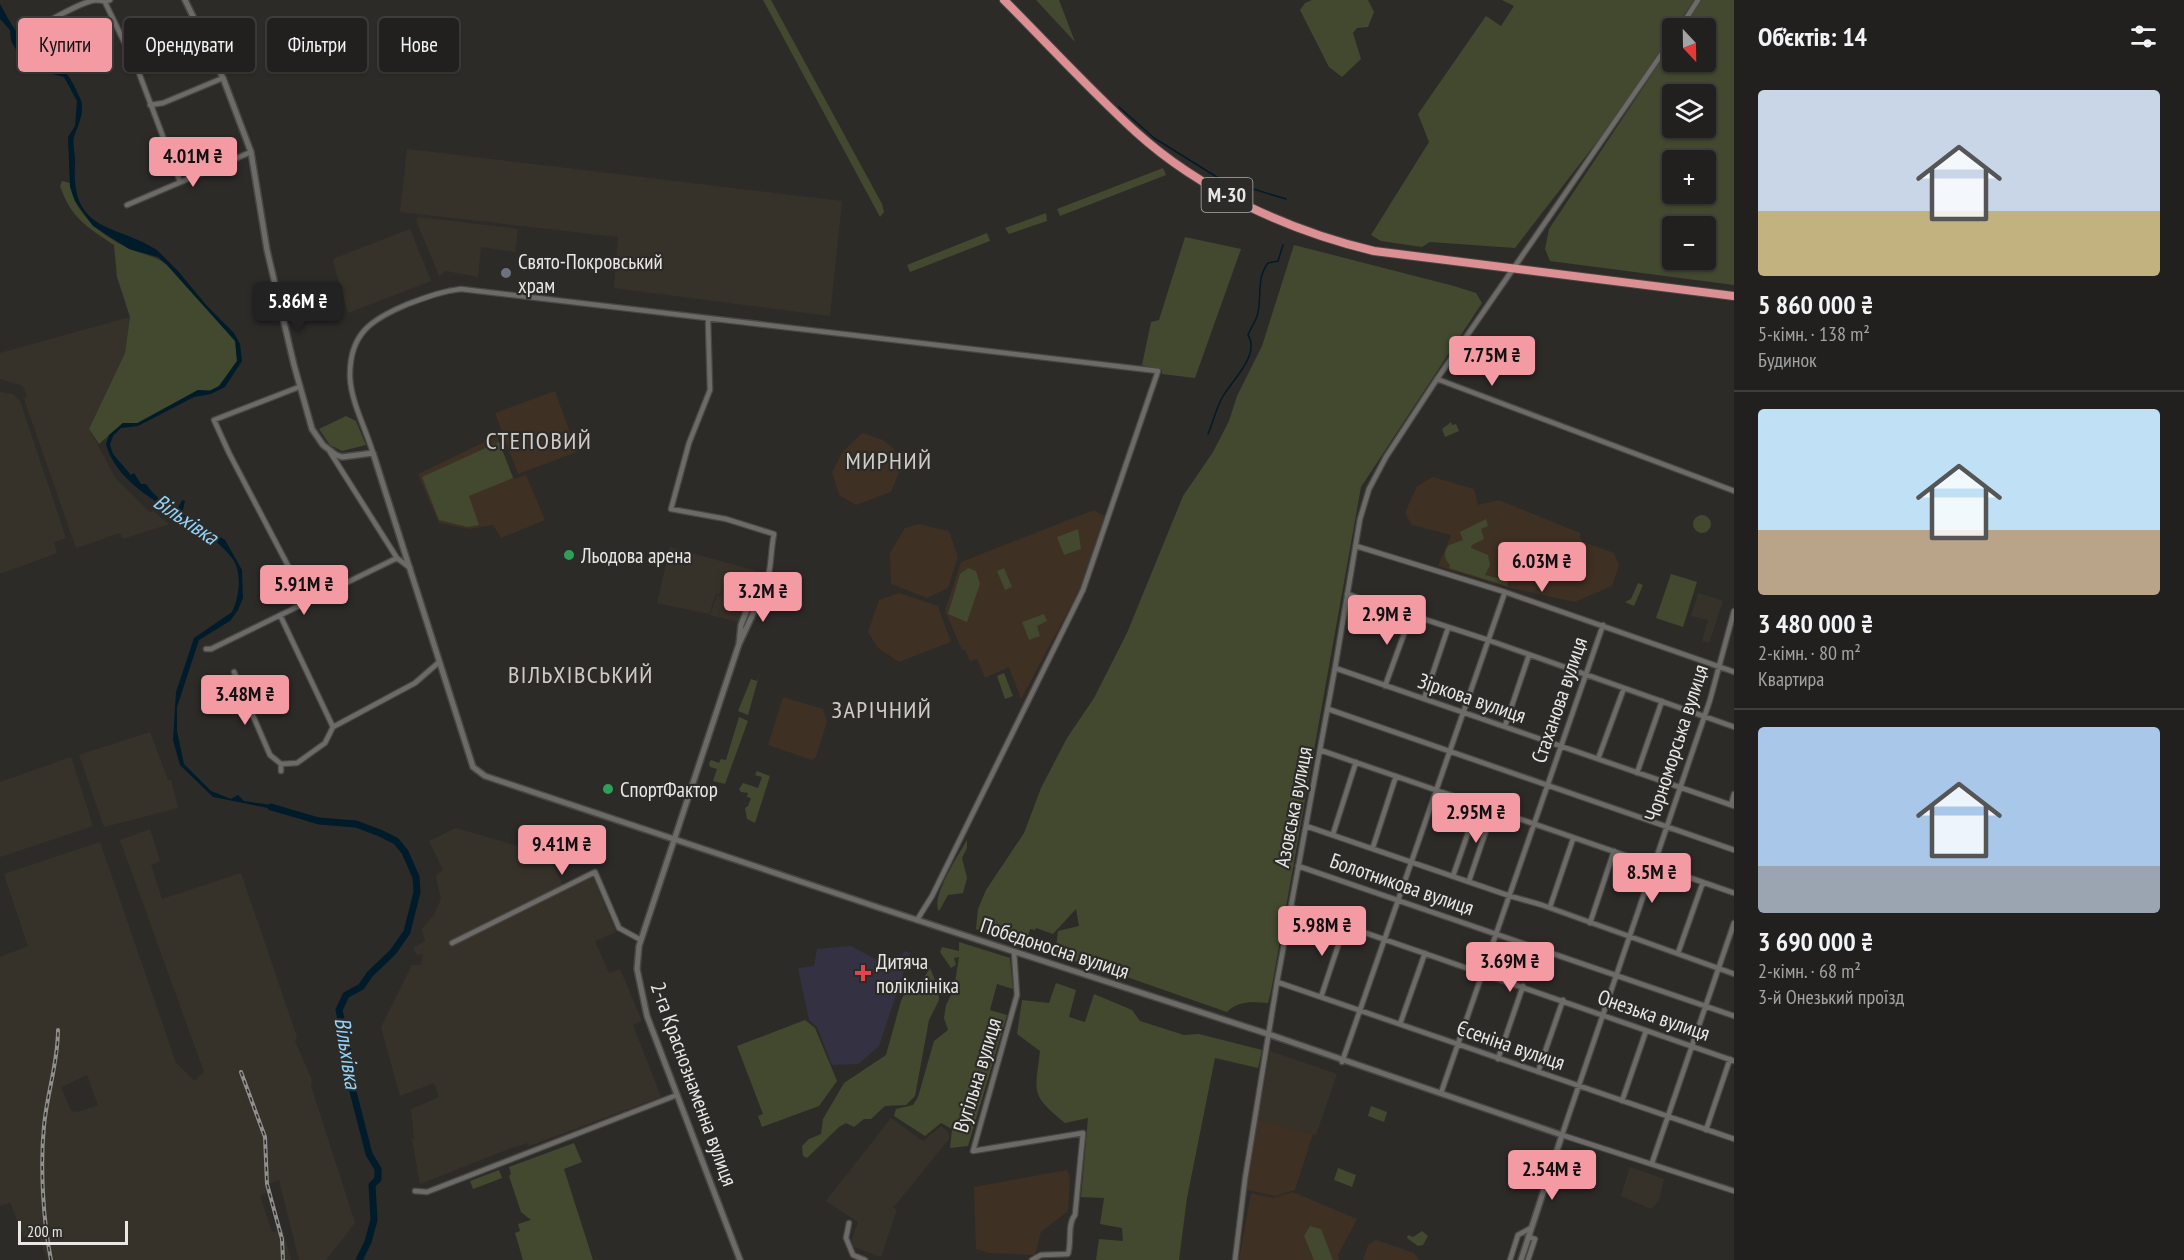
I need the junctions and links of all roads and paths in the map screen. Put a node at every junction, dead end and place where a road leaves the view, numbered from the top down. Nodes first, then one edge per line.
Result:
1 (185, 0) edge
2 (1004, 0) edge
3 (1698, 0) edge
4 (107, 1) edge
5 (56, 18) edge
6 (1686, 18) edge
7 (1662, 53) edge
8 (222, 78) junction
9 (150, 105) junction
10 (251, 152) junction
11 (180, 182) junction
12 (127, 205) dead end
13 (1513, 269) junction
14 (1734, 296) edge
15 (708, 320) junction
16 (1437, 379) junction
17 (299, 387) junction
18 (330, 451) junction
19 (373, 453) junction
20 (1734, 491) edge
21 (1356, 546) junction
22 (398, 558) junction
23 (410, 568) junction
24 (765, 588) joint
25 (1505, 592) junction
26 (1347, 594) junction
27 (307, 602) junction
28 (1734, 611) edge
29 (280, 615) junction
30 (1411, 615) junction
31 (1733, 618) edge
32 (1603, 625) junction
33 (1448, 628) junction
34 (1488, 640) junction
35 (206, 649) dead end
36 (1529, 655) junction
37 (438, 663) junction
38 (1719, 667) junction
39 (1335, 668) junction
40 (234, 672) dead end
41 (1734, 672) edge
42 (1586, 674) junction
43 (1385, 686) junction
44 (1624, 688) junction
45 (1424, 699) junction
46 (1662, 702) junction
47 (1328, 709) junction
48 (1462, 712) junction
49 (1704, 717) junction
50 (1505, 726) junction
51 (333, 727) junction
52 (1734, 727) edge
53 (1561, 745) junction
54 (1320, 750) junction
55 (1450, 751) junction
56 (1598, 759) junction
57 (1356, 762) junction
58 (281, 764) junction
59 (281, 771) dead end
60 (1637, 773) junction
61 (1396, 776) junction
62 (1547, 786) junction
63 (1680, 789) junction
64 (1436, 791) junction
65 (1734, 794) edge
66 (1478, 804) junction
67 (1732, 805) edge
68 (1493, 810) junction
69 (1533, 824) junction
70 (1306, 826) junction
71 (1667, 826) junction
72 (1333, 834) junction
73 (1573, 839) junction
74 (674, 840) junction
75 (1373, 847) junction
76 (1734, 850) edge
77 (1614, 851) junction
78 (1411, 861) junction
79 (1298, 866) junction
80 (1653, 866) junction
81 (1453, 876) junction
82 (1469, 881) junction
83 (1703, 882) junction
84 (1734, 893) edge
85 (1510, 896) junction
86 (1398, 901) junction
87 (1291, 907) junction
88 (1550, 908) junction
89 (917, 920) junction
90 (1590, 923) junction
91 (1734, 923) edge
92 (1345, 925) junction
93 (1496, 934) junction
94 (1629, 937) junction
95 (641, 940) junction
96 (1384, 940) junction
97 (452, 943) dead end
98 (1014, 952) junction
99 (1425, 953) junction
100 (1678, 953) junction
101 (1718, 969) junction
102 (1482, 972) junction
103 (1734, 974) edge
104 (1615, 976) junction
105 (1277, 982) junction
106 (1523, 986) junction
107 (1321, 997) junction
108 (1563, 1000) junction
109 (1706, 1006) junction
110 (1360, 1010) junction
111 (1602, 1014) junction
112 (1734, 1016) edge
113 (1400, 1024) junction
114 (1646, 1031) junction
115 (1268, 1034) junction
116 (1457, 1044) junction
117 (1691, 1045) junction
118 (1498, 1059) junction
119 (1732, 1060) edge
120 (1342, 1062) junction
121 (1538, 1072) junction
122 (1578, 1085) junction
123 (1441, 1093) junction
124 (677, 1095) junction
125 (1623, 1101) junction
126 (1667, 1118) junction
127 (1706, 1130) junction
128 (1562, 1135) junction
129 (1734, 1139) edge
130 (1652, 1163) junction
131 (415, 1191) dead end
132 (1734, 1191) edge
133 (849, 1222) dead end
134 (1531, 1228) junction
135 (1528, 1237) junction
136 (853, 1258) edge
137 (740, 1260) edge
138 (865, 1260) edge
139 (1032, 1260) edge
140 (1235, 1260) edge
141 (1510, 1260) edge
142 (1521, 1260) edge
143 (1528, 1260) edge

1 - 8 street
2 - 13 highway, М-30
3 - 6 street
4 - 5 street
4 - 9 street
7 - 13 street, Азовська вулиця
8 - 9 street
8 - 10 street
9 - 11 street
10 - 11 street
10 - 17 street
11 - 12 street
13 - 14 highway, М-30
13 - 16 street, Азовська вулиця
15 - 19 street
15 - 24 street
15 - 89 street
16 - 20 street
16 - 21 street, Азовська вулиця
17 - 18 street
17 - 27 street
18 - 19 street
18 - 22 street
19 - 23 street, Победоносна вулиця
21 - 25 street
21 - 26 street, Азовська вулиця
22 - 23 street
22 - 27 street
23 - 37 street, Победоносна вулиця
24 - 74 street, 2-га Краснознаменна вулиця
25 - 32 street
25 - 34 street
26 - 30 street
26 - 39 street, Азовська вулиця
27 - 29 street
28 - 31 street, Чорноморська вулиця
29 - 35 street
29 - 51 street
30 - 33 street
30 - 43 street
31 - 38 street, Чорноморська вулиця
32 - 38 street
32 - 42 street, Стаханова вулиця
33 - 34 street
33 - 45 street
34 - 36 street
34 - 48 street
36 - 42 street
36 - 50 street
37 - 51 street
37 - 74 street, Победоносна вулиця
38 - 41 street
38 - 49 street, Чорноморська вулиця
39 - 43 street, Зіркова вулиця
39 - 47 street, Азовська вулиця
40 - 58 street
42 - 44 street
42 - 53 street, Стаханова вулиця
43 - 45 street, Зіркова вулиця
44 - 46 street
44 - 56 street
45 - 48 street, Зіркова вулиця
46 - 49 street
46 - 60 street
47 - 54 street, Азовська вулиця
47 - 55 street
48 - 50 street, Зіркова вулиця
48 - 55 street
49 - 52 street
49 - 63 street, Чорноморська вулиця
50 - 53 street, Зіркова вулиця
51 - 58 street
53 - 56 street, Зіркова вулиця
53 - 62 street, Стаханова вулиця
54 - 57 street
54 - 70 street, Азовська вулиця
55 - 62 street
55 - 64 street
56 - 60 street, Зіркова вулиця
57 - 61 street
57 - 72 street
58 - 59 street
60 - 63 street, Зіркова вулиця
61 - 64 street
61 - 75 street
62 - 69 street, Стаханова вулиця
62 - 71 street
63 - 67 street, Зіркова вулиця
63 - 71 street, Чорноморська вулиця
64 - 66 street
64 - 78 street
65 - 67 street
66 - 68 street
66 - 81 street
68 - 69 street
68 - 82 street
69 - 73 street
69 - 85 street, Стаханова вулиця
70 - 72 street
70 - 79 street, Азовська вулиця
71 - 76 street
71 - 80 street, Чорноморська вулиця
72 - 75 street
73 - 77 street
73 - 88 street
74 - 89 street, Победоносна вулиця
74 - 95 street, 2-га Краснознаменна вулиця
75 - 78 street
77 - 80 street
77 - 90 street
78 - 81 street
78 - 86 street
79 - 86 street, Болотникова вулиця
79 - 87 street, Азовська вулиця
80 - 83 street
80 - 94 street, Чорноморська вулиця
81 - 82 street
82 - 85 street
83 - 84 street
83 - 100 street
85 - 88 street
85 - 93 street, Стаханова вулиця
86 - 93 street, Болотникова вулиця
86 - 96 street
87 - 92 street, Онезька вулиця
87 - 105 street, Азовська вулиця
88 - 90 street
89 - 98 street, Победоносна вулиця
90 - 94 street
91 - 101 street
92 - 96 street, Онезька вулиця
92 - 107 street
93 - 102 street, Стаханова вулиця
93 - 104 street, Болотникова вулиця
94 - 100 street
94 - 104 street, Чорноморська вулиця
95 - 97 street
95 - 124 street, 2-га Краснознаменна вулиця
96 - 99 street, Онезька вулиця
96 - 110 street
98 - 115 street, Победоносна вулиця
98 - 139 street, Вугільна вулиця
99 - 102 street, Онезька вулиця
99 - 113 street
100 - 101 street
101 - 103 street
101 - 109 street
102 - 106 street, Онезька вулиця
102 - 116 street, Стаханова вулиця
104 - 109 street, Болотникова вулиця
104 - 111 street, Чорноморська вулиця
105 - 107 street, Єсеніна вулиця
105 - 115 street, Азовська вулиця
106 - 108 street, Онезька вулиця
106 - 118 street
107 - 110 street, Єсеніна вулиця
108 - 111 street, Онезька вулиця
108 - 121 street
109 - 112 street, Болотникова вулиця
109 - 117 street
110 - 113 street, Єсеніна вулиця
110 - 120 street
111 - 114 street, Онезька вулиця
111 - 122 street, Чорноморська вулиця
113 - 116 street, Єсеніна вулиця
114 - 117 street, Онезька вулиця
114 - 125 street
115 - 120 street, Победоносна вулиця
115 - 140 street, Азовська вулиця
116 - 118 street, Єсеніна вулиця
116 - 123 street, Стаханова вулиця
117 - 119 street, Онезька вулиця
117 - 126 street
118 - 121 street, Єсеніна вулиця
119 - 127 street
120 - 123 street, Победоносна вулиця
121 - 122 street, Єсеніна вулиця
122 - 125 street, Єсеніна вулиця
122 - 128 street, Чорноморська вулиця
123 - 128 street, Победоносна вулиця
124 - 131 street
124 - 137 street, 2-га Краснознаменна вулиця
125 - 126 street, Єсеніна вулиця
126 - 127 street, Єсеніна вулиця
126 - 130 street
127 - 129 street, Єсеніна вулиця
128 - 130 street, Победоносна вулиця
128 - 134 street, Чорноморська вулиця
130 - 132 street, Победоносна вулиця
133 - 136 street
134 - 135 street, Чорноморська вулиця
134 - 141 street
135 - 142 street, Чорноморська вулиця
135 - 143 street
136 - 138 street

